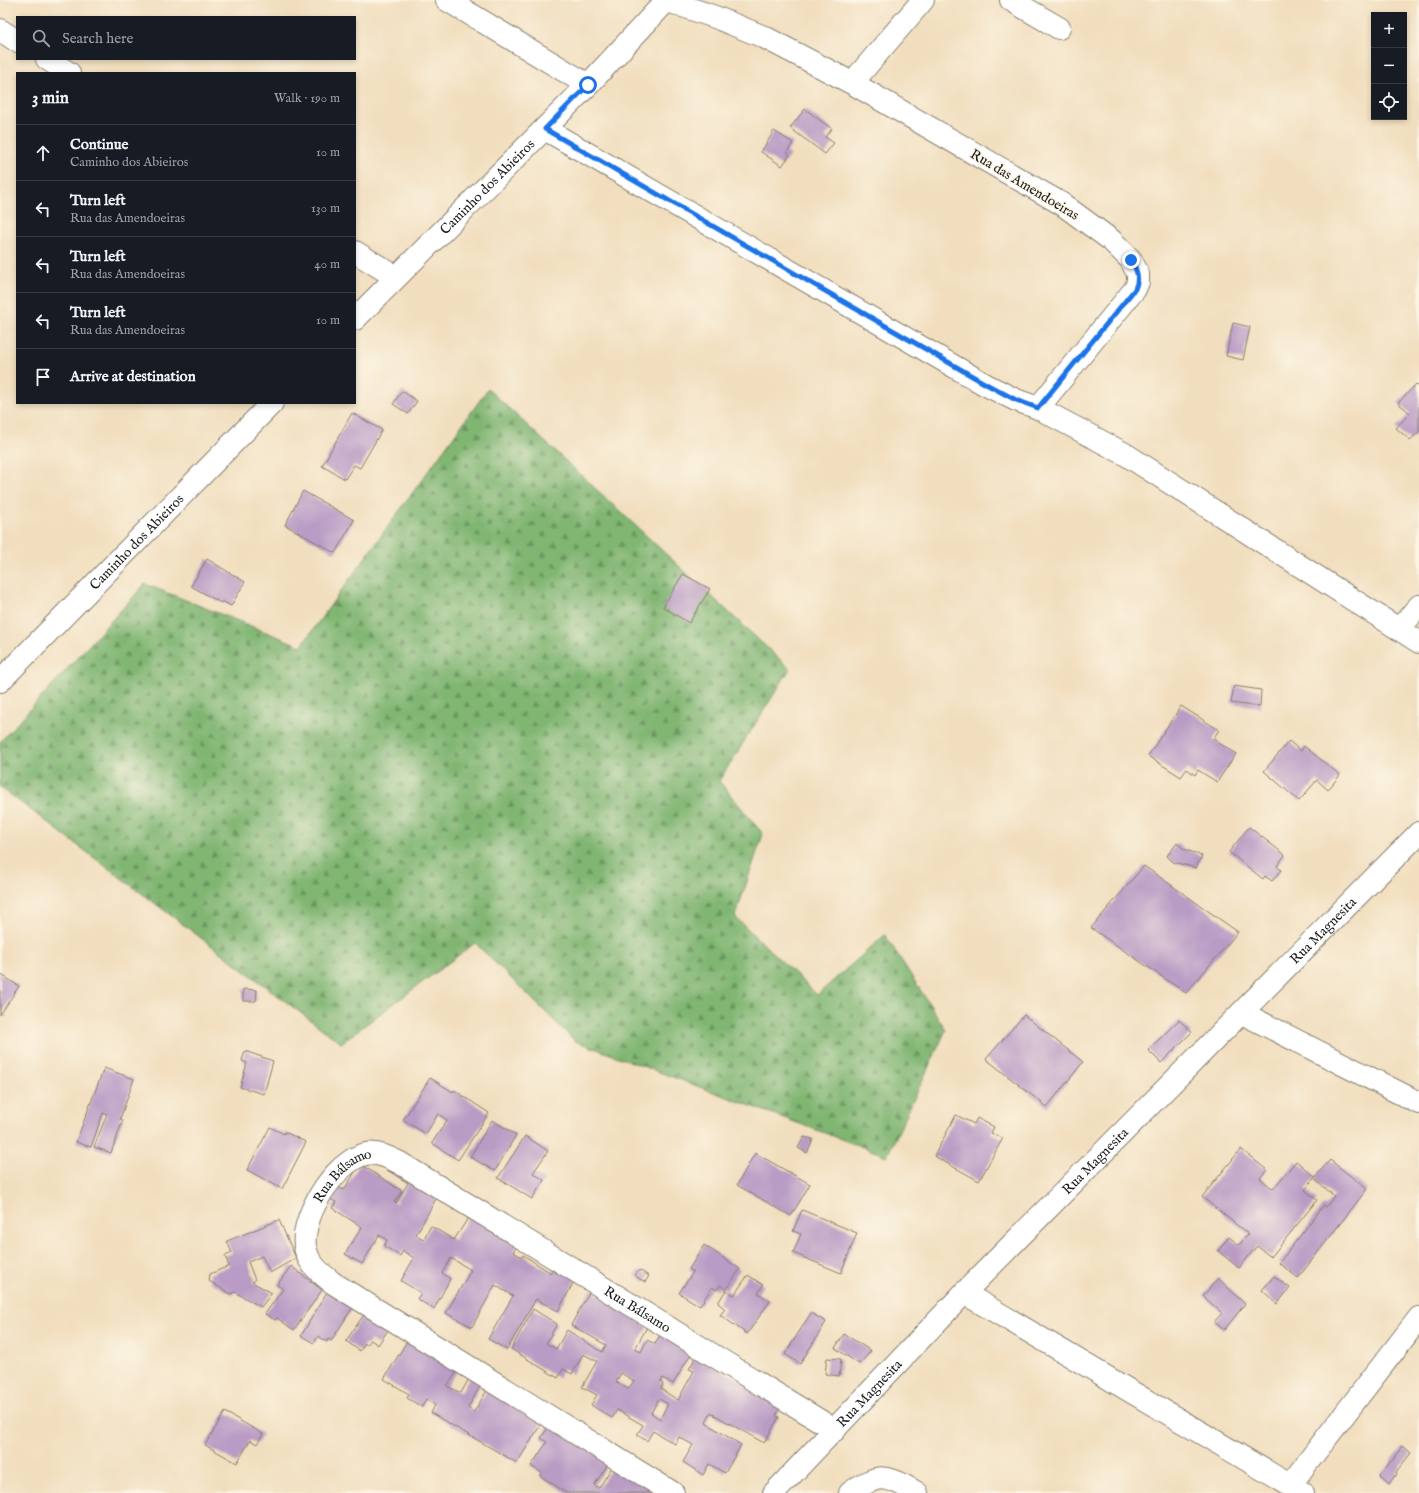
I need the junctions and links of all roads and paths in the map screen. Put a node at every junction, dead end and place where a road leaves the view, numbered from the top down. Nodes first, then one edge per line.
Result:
1 (447, 0) edge
2 (666, 0) edge
3 (923, 0) edge
4 (1011, 0) edge
5 (1059, 28) dead end
6 (0, 30) edge
7 (16, 39) edge
8 (49, 60) edge
9 (67, 72) edge
10 (852, 83) junction
11 (588, 85) junction
12 (545, 129) junction
13 (356, 253) edge
14 (396, 277) junction
15 (356, 318) edge
16 (271, 404) edge
17 (1038, 408) junction
18 (1419, 606) edge
19 (1399, 629) junction
20 (1419, 642) edge
21 (0, 681) edge
22 (1419, 833) edge
23 (1242, 1013) junction
24 (1419, 1104) edge
25 (964, 1293) junction
26 (1419, 1318) edge
27 (835, 1430) junction
28 (1297, 1489) edge
29 (673, 1493) edge
30 (774, 1493) edge
31 (850, 1493) edge
32 (917, 1493) edge

1 - 11 street
2 - 10 street, Rua das Amendoeiras
2 - 11 street, Caminho dos Abieiros
3 - 10 street
4 - 5 street
6 - 7 street
8 - 9 street
10 - 17 street, Rua das Amendoeiras
11 - 12 street, Caminho dos Abieiros
12 - 14 street, Caminho dos Abieiros
12 - 17 street
13 - 14 street
14 - 15 street, Caminho dos Abieiros
16 - 21 street, Caminho dos Abieiros
17 - 19 street
18 - 19 street
19 - 20 street
22 - 23 street, Rua Magnesita
23 - 24 street
23 - 25 street, Rua Magnesita
25 - 27 street, Rua Magnesita
25 - 28 street
26 - 28 street
27 - 29 street, Rua Bálsamo
27 - 30 street, Rua Magnesita
31 - 32 street

